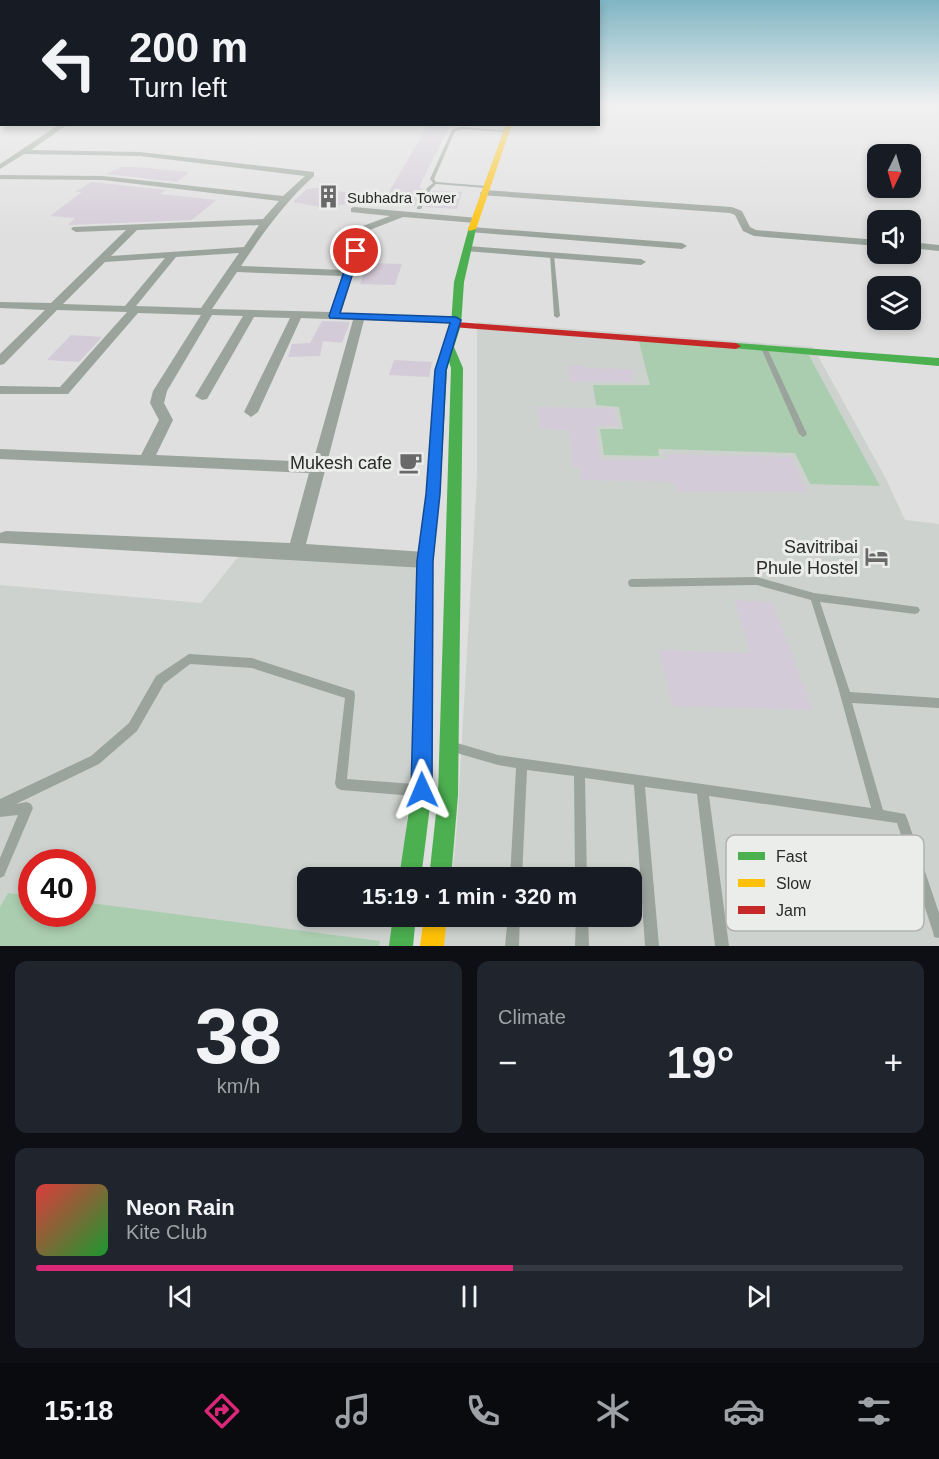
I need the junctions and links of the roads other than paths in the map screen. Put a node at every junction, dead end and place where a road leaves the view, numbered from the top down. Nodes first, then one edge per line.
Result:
1 (26, 149) edge
2 (445, 149) edge
3 (500, 149) edge
4 (22, 152) junction
5 (0, 167) edge
6 (0, 177) edge
7 (435, 183) junction
8 (485, 190) junction
9 (284, 200) junction
10 (419, 208) dead end
11 (354, 210) dead end
12 (402, 214) junction
13 (266, 222) junction
14 (474, 225) junction
15 (133, 228) junction
16 (76, 229) dead end
17 (867, 242) edge
18 (682, 246) dead end
19 (921, 246) edge
20 (939, 248) edge
21 (247, 249) junction
22 (468, 249) junction
23 (174, 254) junction
24 (552, 255) junction
25 (103, 259) junction
26 (641, 262) dead end
27 (234, 269) junction
28 (348, 273) junction
29 (0, 305) edge
30 (53, 307) junction
31 (131, 310) junction
32 (206, 312) junction
33 (251, 313) junction
34 (297, 315) junction
35 (334, 316) junction
36 (557, 316) dead end
37 (359, 317) junction
38 (456, 322) junction
39 (449, 347) junction
40 (764, 348) junction
41 (0, 361) edge
42 (939, 362) edge
43 (0, 390) edge
44 (202, 396) dead end
45 (251, 412) dead end
46 (802, 434) dead end
47 (0, 454) edge
48 (145, 462) junction
49 (319, 468) junction
50 (6, 538) dead end
51 (296, 551) junction
52 (425, 561) junction
53 (632, 583) dead end
54 (814, 597) junction
55 (915, 610) dead end
56 (846, 696) junction
57 (939, 703) edge
58 (421, 738) junction
59 (449, 746) junction
60 (522, 763) junction
61 (579, 772) junction
62 (639, 780) junction
63 (702, 789) junction
64 (422, 790) junction
65 (0, 805) edge
66 (0, 811) edge
67 (879, 814) junction
68 (907, 835) edge
69 (412, 867) edge
70 (441, 867) edge
71 (517, 867) edge
72 (581, 867) edge
73 (0, 872) edge
74 (924, 887) edge
75 (404, 927) edge
76 (435, 927) edge
77 (513, 927) edge
78 (582, 927) edge
79 (939, 932) edge
80 (401, 946) edge
81 (432, 946) edge
82 (512, 946) edge
83 (582, 946) edge
84 (652, 946) edge
85 (722, 946) edge

1 - 4 street
2 - 7 lane
3 - 8 street
4 - 5 street
4 - 9 street
6 - 9 street
7 - 8 lane
7 - 10 lane
8 - 14 street
8 - 17 street
9 - 13 street
11 - 12 street
12 - 14 street
12 - 28 street
13 - 15 street
13 - 21 street
14 - 18 street
14 - 22 street
15 - 16 street
15 - 25 street
19 - 20 street
21 - 23 street
21 - 27 street
22 - 24 street
22 - 38 street
23 - 25 street
23 - 31 street
24 - 26 street
24 - 36 lane
25 - 30 street
27 - 28 street
27 - 32 street
28 - 35 street
29 - 30 street
30 - 31 street
30 - 41 street
31 - 32 street
31 - 43 street
32 - 33 street
32 - 48 street
33 - 34 street
33 - 44 street
34 - 35 street
34 - 45 street
35 - 37 street
37 - 38 street
37 - 49 street
38 - 39 street
38 - 40 street
39 - 52 street
39 - 59 street
40 - 42 street
40 - 46 lane
47 - 48 street
48 - 49 street
49 - 51 street
50 - 51 street
51 - 52 street
52 - 58 street
53 - 54 lane
54 - 55 lane
54 - 56 lane
56 - 57 lane
56 - 67 lane
58 - 59 lane
58 - 64 street
59 - 60 lane
59 - 70 street
60 - 61 lane
60 - 71 lane
61 - 62 lane
61 - 72 lane
62 - 63 lane
62 - 84 lane
63 - 67 lane
63 - 85 lane
64 - 65 lane
64 - 69 street
66 - 73 lane
67 - 68 lane
74 - 79 lane
75 - 80 street
76 - 81 street
77 - 82 lane
78 - 83 lane

